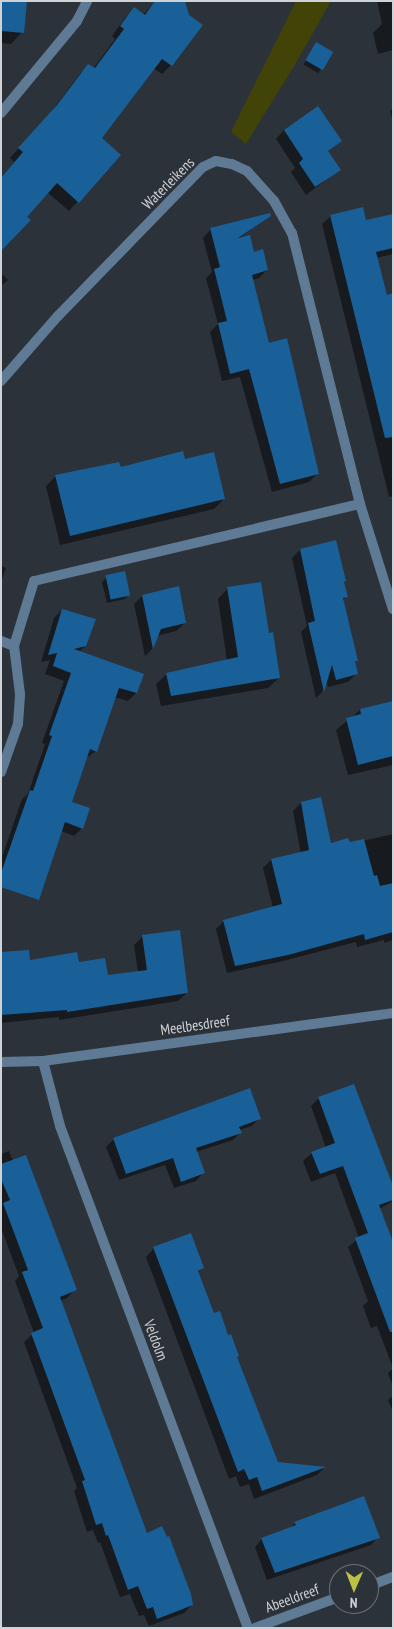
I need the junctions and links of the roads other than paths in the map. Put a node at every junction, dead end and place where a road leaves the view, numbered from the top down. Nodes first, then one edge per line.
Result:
1 (87, 1) edge
2 (1, 113) edge
3 (1, 381) edge
4 (360, 504) junction
5 (393, 608) edge
6 (1, 641) edge
7 (14, 646) junction
8 (1, 772) edge
9 (393, 1013) edge
10 (42, 1060) junction
11 (1, 1062) edge
12 (393, 1577) edge
13 (379, 1582) edge
14 (329, 1601) edge
15 (248, 1628) edge
16 (255, 1628) edge

1 - 2 street
3 - 4 street, Waterleikens
4 - 5 street, Waterleikens
4 - 7 street
6 - 7 street
7 - 8 street
9 - 10 street, Meelbesdreef
10 - 11 street, Meelbesdreef
10 - 15 street, Veldolm
12 - 13 street
14 - 16 street, Abeeldreef

